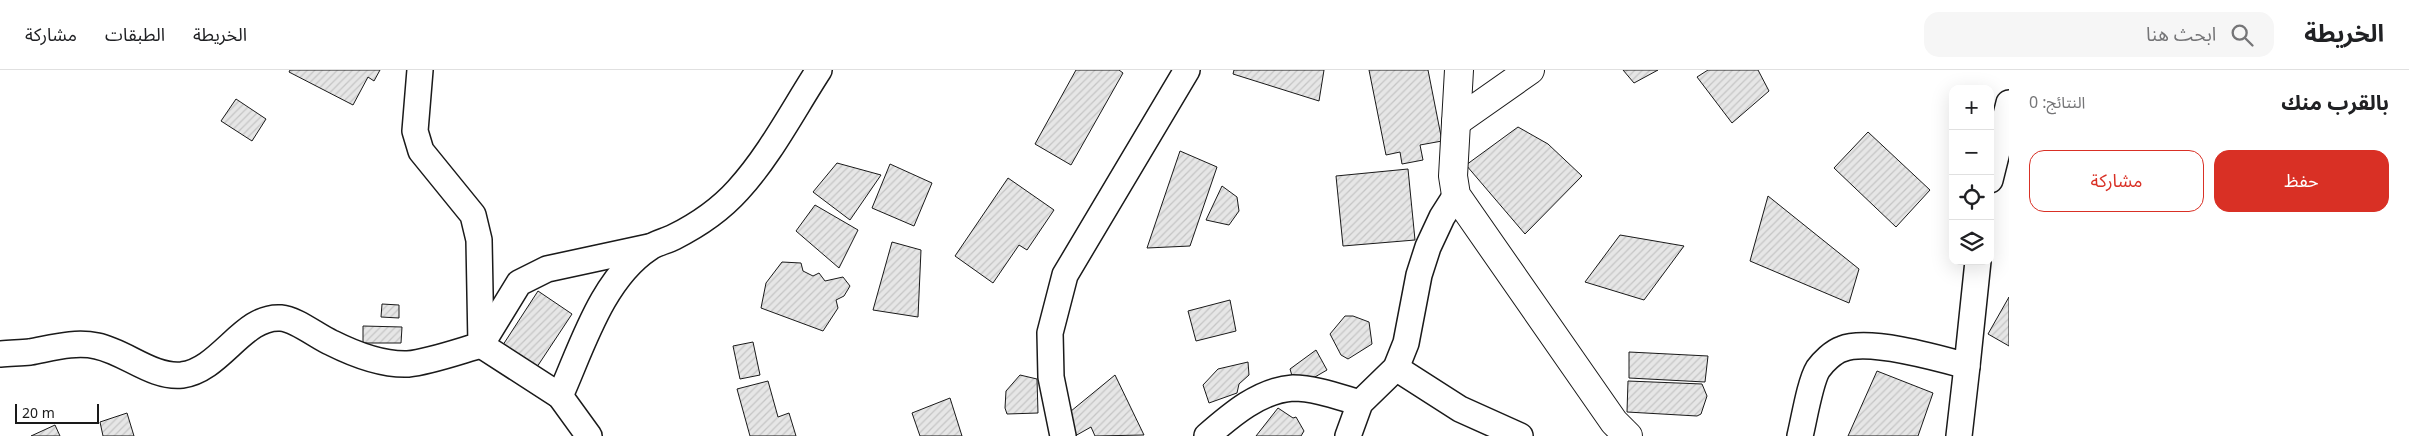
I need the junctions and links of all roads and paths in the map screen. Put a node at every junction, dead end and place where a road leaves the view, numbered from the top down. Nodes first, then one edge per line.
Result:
1 (420, 70) edge
2 (819, 70) edge
3 (1187, 70) edge
4 (1459, 70) edge
5 (1530, 70) edge
6 (2009, 103) edge
7 (1456, 122) junction
8 (2003, 144) edge
9 (1992, 175) edge
10 (1456, 195) junction
11 (649, 247) junction
12 (1978, 265) edge
13 (481, 346) junction
14 (0, 354) edge
15 (1967, 366) junction
16 (1396, 368) junction
17 (560, 396) junction
18 (1360, 403) junction
19 (589, 436) edge
20 (1063, 436) edge
21 (1207, 436) edge
22 (1348, 436) edge
23 (1520, 436) edge
24 (1628, 436) edge
25 (1800, 436) edge
26 (1959, 436) edge

1 - 13 street
2 - 11 street
3 - 20 street
4 - 7 street
5 - 7 street
6 - 8 street
7 - 10 street
8 - 9 street
10 - 16 street
10 - 24 street
11 - 13 street
11 - 17 street
12 - 15 street
13 - 14 street
13 - 17 street
15 - 25 street
15 - 26 street
16 - 18 street
16 - 23 street
17 - 19 street
18 - 21 street
18 - 22 street

